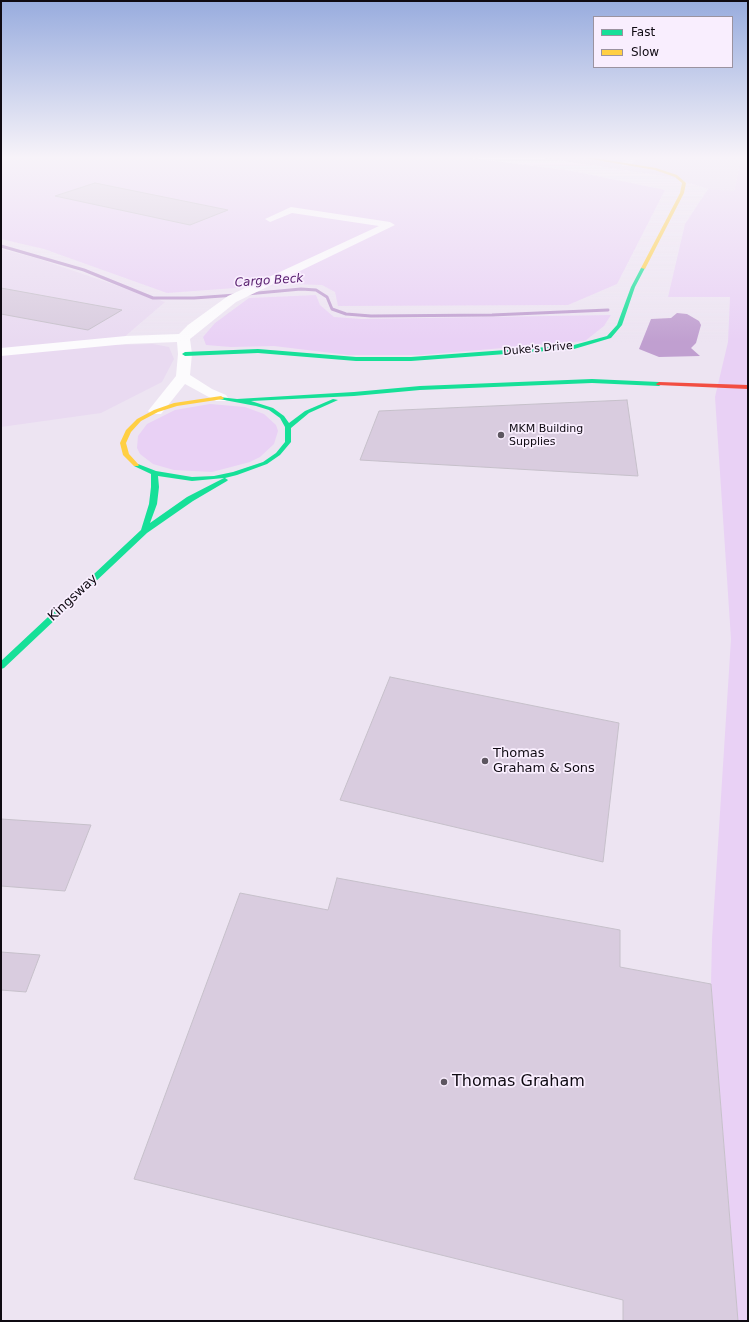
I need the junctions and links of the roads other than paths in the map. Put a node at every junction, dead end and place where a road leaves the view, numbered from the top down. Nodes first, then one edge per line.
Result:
1 (345, 219) edge
2 (668, 219) edge
3 (183, 338) junction
4 (1, 352) edge
5 (185, 354) junction
6 (183, 377) junction
7 (748, 387) edge
8 (354, 394) junction
9 (221, 398) junction
10 (239, 400) junction
11 (156, 410) junction
12 (288, 427) junction
13 (154, 473) junction
14 (235, 474) junction
15 (144, 531) junction
16 (1, 666) edge

1 - 3 street
2 - 5 main road, Duke's Drive
3 - 4 street
3 - 5 street
5 - 6 street
6 - 9 street
6 - 11 street
7 - 8 main road
8 - 10 main road
8 - 12 main road
9 - 10 main road
9 - 11 main road
10 - 12 main road
11 - 13 main road
12 - 14 main road
13 - 14 main road
13 - 15 main road
14 - 15 main road, Kingsway
15 - 16 main road, Kingsway

